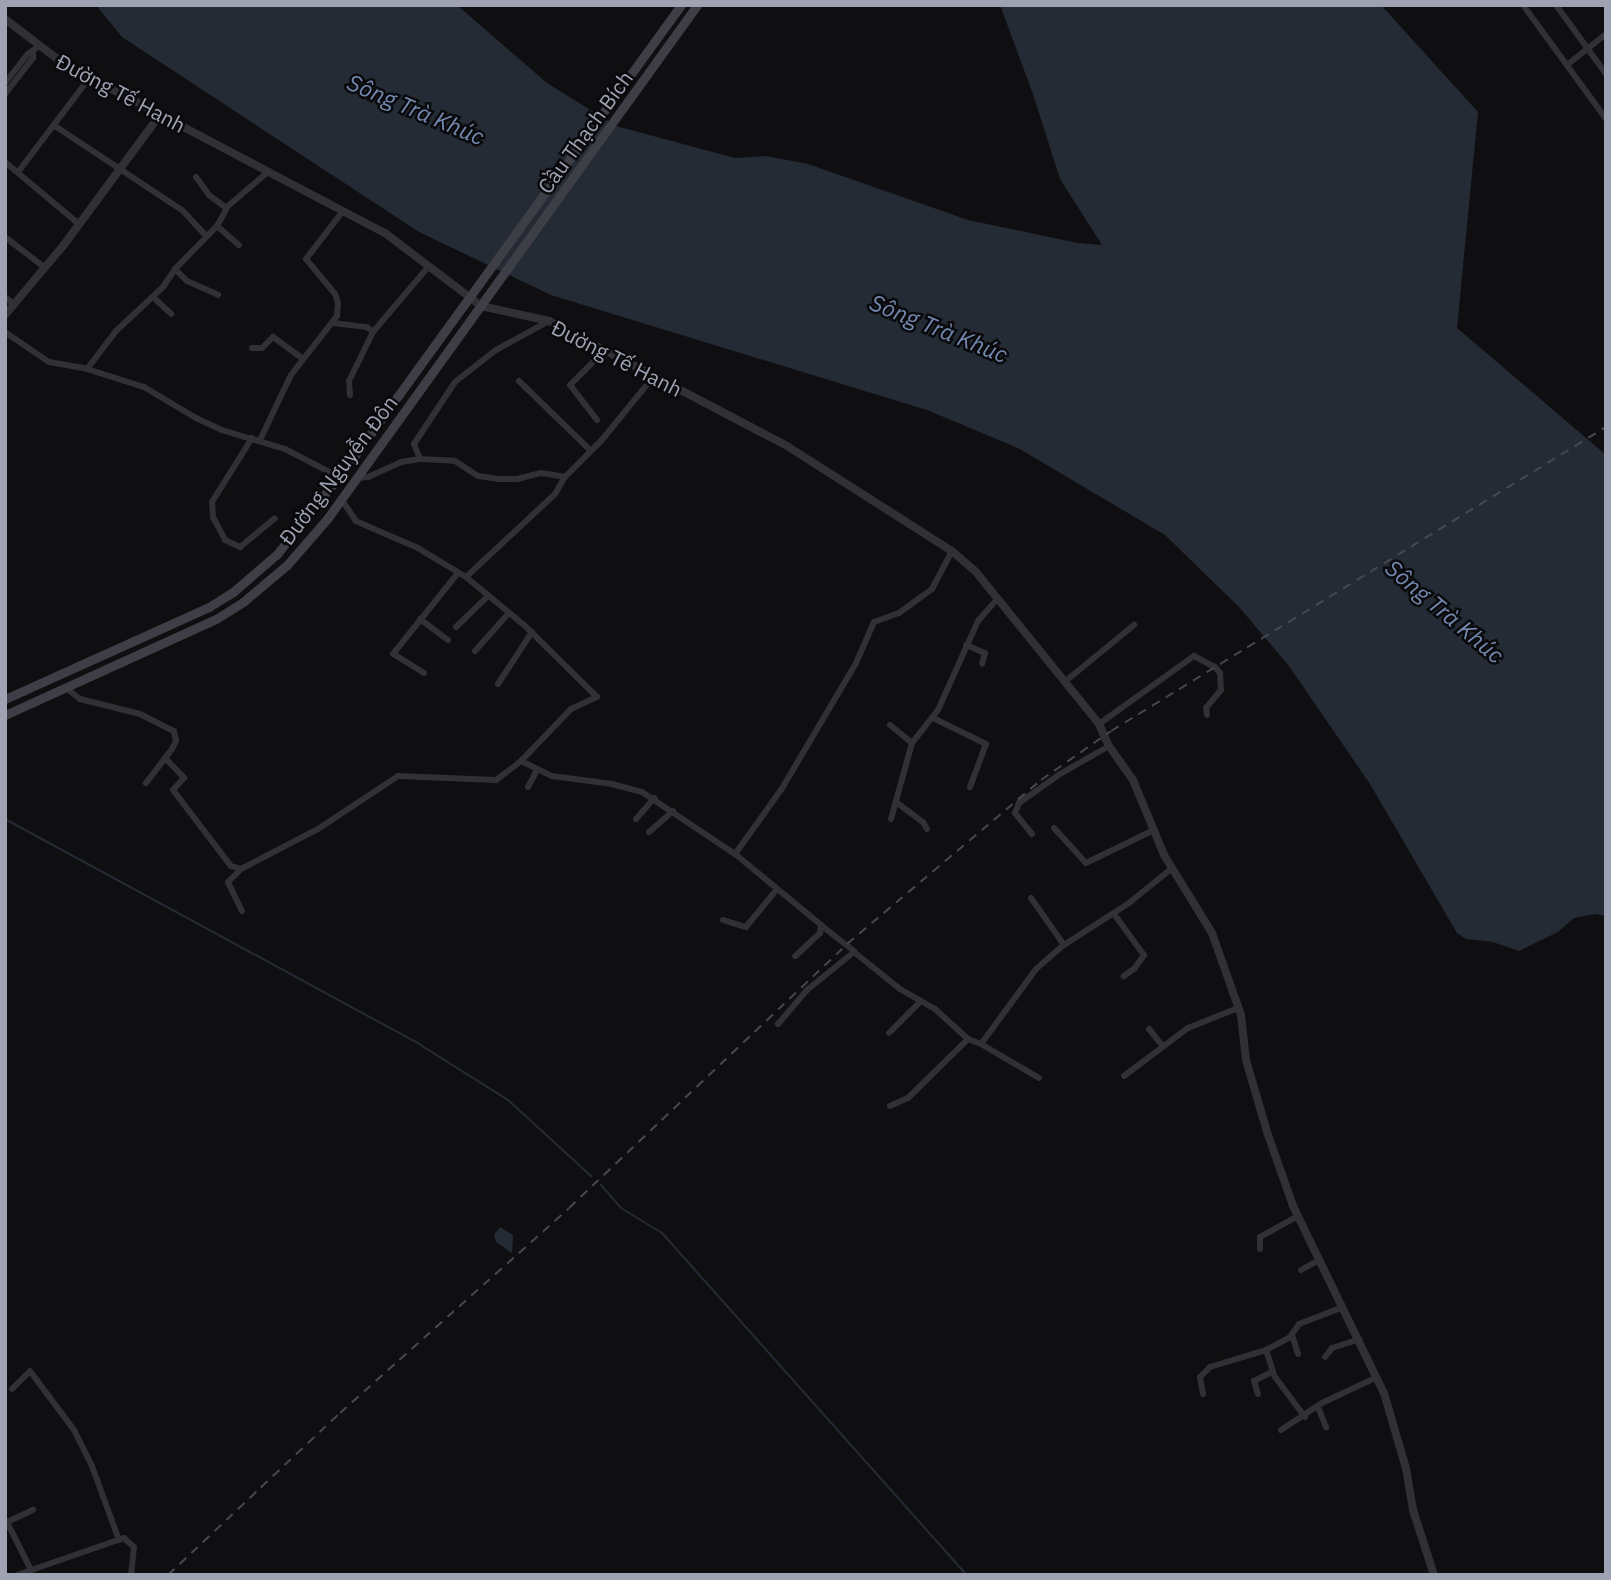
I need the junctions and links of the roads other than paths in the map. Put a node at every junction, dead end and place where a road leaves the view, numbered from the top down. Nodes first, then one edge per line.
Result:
1 (681, 5) edge
2 (697, 5) edge
3 (1523, 5) edge
4 (1556, 5) edge
5 (5, 19) edge
6 (1606, 34) edge
7 (36, 49) junction
8 (1586, 50) junction
9 (1567, 65) junction
10 (1606, 74) edge
11 (90, 77) junction
12 (5, 83) edge
13 (5, 94) edge
14 (160, 115) junction
15 (1606, 119) edge
16 (55, 126) junction
17 (5, 162) edge
18 (121, 169) junction
19 (269, 171) junction
20 (18, 172) junction
21 (196, 177) dead end
22 (226, 208) junction
23 (343, 211) junction
24 (79, 224) junction
25 (217, 226) junction
26 (205, 235) junction
27 (5, 237) edge
28 (239, 245) dead end
29 (44, 267) junction
30 (429, 267) junction
31 (175, 269) junction
32 (218, 295) dead end
33 (153, 296) junction
34 (5, 297) edge
35 (470, 298) junction
36 (14, 304) junction
37 (481, 306) junction
38 (171, 314) dead end
39 (5, 315) edge
40 (549, 321) junction
41 (333, 323) junction
42 (5, 332) edge
43 (373, 332) junction
44 (252, 348) dead end
45 (604, 350) junction
46 (303, 359) junction
47 (87, 369) junction
48 (654, 376) junction
49 (519, 381) dead end
50 (350, 395) dead end
51 (597, 420) dead end
52 (256, 439) junction
53 (591, 450) junction
54 (420, 458) junction
55 (342, 473) junction
56 (565, 477) junction
57 (357, 478) junction
58 (341, 499) junction
59 (275, 518) dead end
60 (952, 551) junction
61 (458, 573) junction
62 (466, 577) junction
63 (488, 596) junction
64 (997, 599) junction
65 (508, 614) junction
66 (420, 620) junction
67 (1134, 625) dead end
68 (456, 627) dead end
69 (532, 632) junction
70 (448, 640) dead end
71 (966, 645) junction
72 (475, 651) dead end
73 (982, 664) dead end
74 (424, 673) dead end
75 (1067, 680) junction
76 (498, 684) dead end
77 (66, 688) junction
78 (5, 699) edge
79 (5, 715) edge
80 (1207, 715) dead end
81 (933, 718) junction
82 (890, 725) dead end
83 (1101, 727) junction
84 (912, 743) junction
85 (1108, 747) junction
86 (165, 758) junction
87 (521, 761) junction
88 (537, 770) junction
89 (146, 783) dead end
90 (528, 787) dead end
91 (970, 787) dead end
92 (654, 798) junction
93 (896, 802) junction
94 (673, 811) junction
95 (636, 819) dead end
96 (891, 819) dead end
97 (1054, 828) dead end
98 (926, 829) dead end
99 (1154, 830) junction
100 (649, 832) dead end
101 (1032, 834) dead end
102 (735, 855) junction
103 (1172, 867) junction
104 (241, 869) junction
105 (777, 888) junction
106 (1031, 898) dead end
107 (242, 911) dead end
108 (1114, 914) junction
109 (723, 920) dead end
110 (821, 925) junction
111 (1064, 945) junction
112 (856, 953) junction
113 (795, 956) dead end
114 (1124, 976) dead end
115 (921, 1001) junction
116 (1238, 1008) junction
117 (778, 1024) dead end
118 (1149, 1029) dead end
119 (889, 1032) dead end
120 (968, 1039) junction
121 (981, 1044) junction
122 (1162, 1045) junction
123 (1124, 1076) dead end
124 (1040, 1079) dead end
125 (890, 1106) dead end
126 (1298, 1216) junction
127 (1259, 1249) dead end
128 (1319, 1261) junction
129 (1301, 1270) dead end
130 (1343, 1307) junction
131 (1292, 1335) junction
132 (1360, 1339) junction
133 (1266, 1350) junction
134 (1298, 1354) dead end
135 (1325, 1357) dead end
136 (1272, 1372) junction
137 (1377, 1377) junction
138 (12, 1389) dead end
139 (1203, 1394) dead end
140 (1258, 1394) dead end
141 (1318, 1407) junction
142 (1305, 1417) junction
143 (1326, 1427) dead end
144 (1281, 1430) dead end
145 (33, 1510) dead end
146 (119, 1539) junction
147 (31, 1570) junction
148 (41, 1571) edge
149 (17, 1575) edge
150 (131, 1575) edge
151 (1434, 1575) edge

1 - 35 main road, Cầu Thạch Bích
2 - 37 main road, Cầu Thạch Bích
3 - 9 street
4 - 8 street
5 - 7 street, Đường Tế Hanh
6 - 8 street
7 - 11 street, Đường Tế Hanh
7 - 12 street
7 - 13 street
8 - 9 street
8 - 10 street
9 - 15 street
11 - 14 street, Đường Tế Hanh
11 - 16 street
14 - 18 street
14 - 19 street, Đường Tế Hanh
16 - 18 street
16 - 20 street
17 - 20 street
18 - 24 street
18 - 26 street
19 - 22 street
19 - 23 street, Đường Tế Hanh
20 - 24 street
21 - 22 street
22 - 25 street
23 - 30 street, Đường Tế Hanh
23 - 41 street
24 - 29 street
25 - 26 street
25 - 28 street
26 - 31 street
27 - 29 street
29 - 36 street
30 - 35 street, Đường Tế Hanh
30 - 43 street
31 - 32 street
31 - 33 street
33 - 38 street
33 - 47 street
34 - 36 street
35 - 37 street, Đường Tế Hanh
35 - 55 main road, Đường Nguyễn Đôn
36 - 39 street
37 - 40 street, Đường Tế Hanh
37 - 57 main road, Đường Nguyễn Đôn
40 - 45 street, Đường Tế Hanh
40 - 54 street
41 - 43 street
41 - 46 street
42 - 47 street
43 - 50 street
44 - 46 street
45 - 48 street, Đường Tế Hanh
45 - 51 street
46 - 52 street
47 - 52 street
48 - 53 street
48 - 60 street, Đường Tế Hanh
49 - 53 street
52 - 55 street
52 - 59 street
53 - 56 street
54 - 56 street
54 - 57 street
55 - 57 street
55 - 78 main road, Đường Nguyễn Đôn
56 - 62 street
57 - 58 main road, Đường Nguyễn Đôn
58 - 61 street
58 - 77 main road, Đường Nguyễn Đôn
60 - 64 street, Đường Tế Hanh
60 - 102 street
61 - 62 street
61 - 66 street
62 - 63 street
63 - 65 street
63 - 68 street
64 - 71 street
64 - 75 street, Đường Tế Hanh
65 - 69 street
65 - 72 street
66 - 70 street
66 - 74 street
67 - 75 street
69 - 76 street
69 - 87 street
71 - 73 street
71 - 81 street
75 - 83 street, Đường Tế Hanh
77 - 79 main road, Đường Nguyễn Đôn
77 - 86 street
80 - 83 street
81 - 84 street
81 - 91 street
82 - 84 street
83 - 85 street, Đường Tế Hanh
84 - 93 street
85 - 99 street
85 - 101 street
86 - 89 street
86 - 104 street
87 - 88 street
87 - 104 street
88 - 90 street
88 - 92 street
92 - 94 street
92 - 95 street
93 - 96 street
93 - 98 street
94 - 100 street
94 - 102 street
97 - 99 street
99 - 103 street
102 - 105 street
103 - 108 street
103 - 116 street
104 - 107 street
105 - 109 street
105 - 110 street
106 - 111 street
108 - 111 street
108 - 114 street
110 - 112 street
110 - 113 street
111 - 121 street
112 - 115 street
112 - 117 street
115 - 119 street
115 - 120 street
116 - 122 street
116 - 126 street
118 - 122 street
120 - 121 street
120 - 125 street
121 - 124 street
122 - 123 street
126 - 127 street
126 - 128 street
128 - 129 street
128 - 130 street
130 - 131 street
130 - 132 street
131 - 133 street
131 - 134 street
132 - 135 street
132 - 137 street
133 - 136 street
133 - 139 street
136 - 140 street
136 - 142 street
137 - 141 street
137 - 151 street
138 - 146 street
141 - 142 street
141 - 143 street
142 - 144 street
145 - 147 street
146 - 148 street
146 - 150 street
147 - 148 street
147 - 149 street

